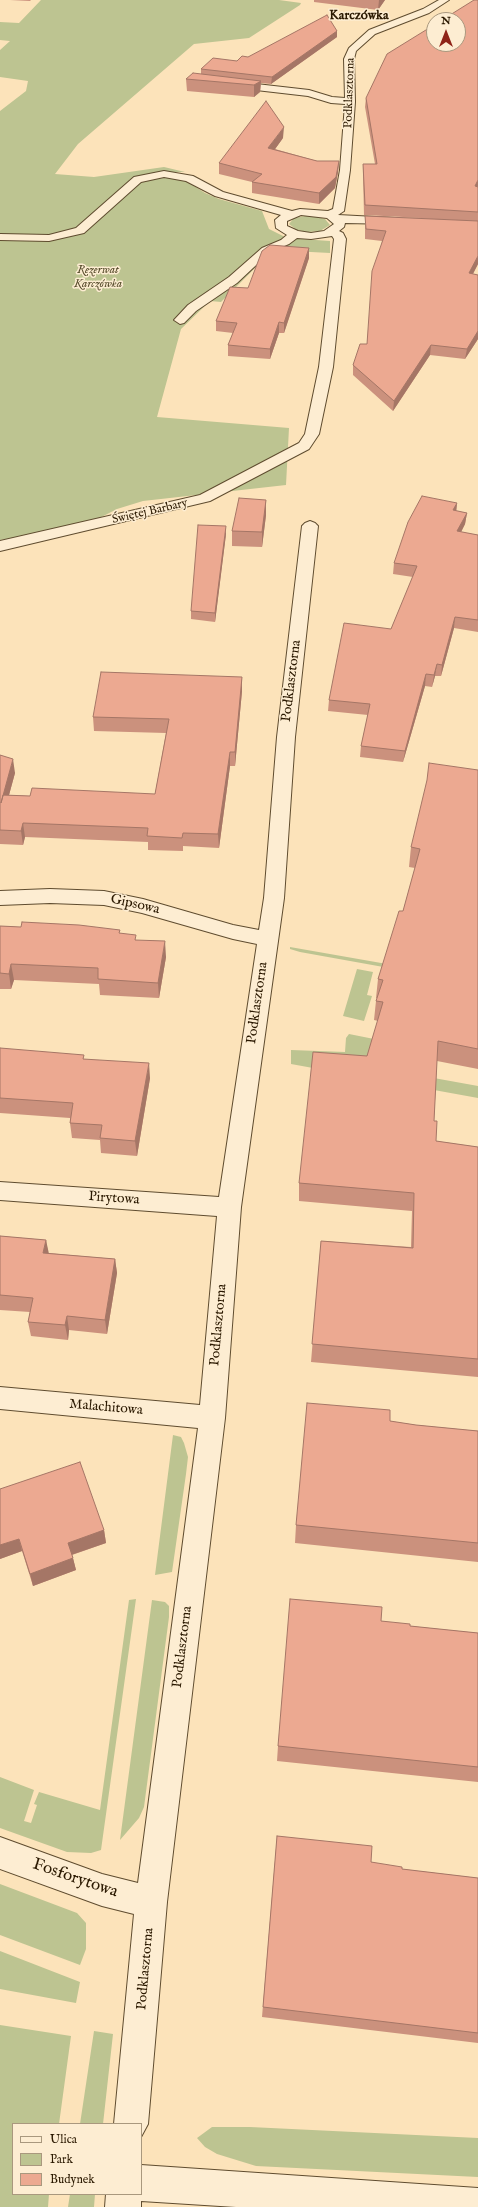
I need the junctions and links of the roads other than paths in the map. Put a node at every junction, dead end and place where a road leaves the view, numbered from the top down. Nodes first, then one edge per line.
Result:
1 (445, 0) edge
2 (218, 82) edge
3 (350, 102) junction
4 (291, 214) junction
5 (334, 222) junction
6 (409, 222) edge
7 (295, 234) junction
8 (3, 235) edge
9 (180, 320) dead end
10 (310, 526) dead end
11 (0, 546) edge
12 (0, 898) edge
13 (268, 939) junction
14 (0, 1191) edge
15 (229, 1207) junction
16 (0, 1398) edge
17 (212, 1418) junction
18 (0, 1853) edge
19 (151, 1902) junction
20 (131, 2123) edge
21 (142, 2183) edge
22 (124, 2195) edge
23 (478, 2206) edge
24 (123, 2207) edge

1 - 3 street, Podklasztorna
2 - 3 street
3 - 5 street, Podklasztorna
4 - 5 street
4 - 7 street
4 - 8 street
5 - 6 street
5 - 7 street
5 - 11 street, Świętej Barbary
7 - 9 street
10 - 13 street, Podklasztorna
12 - 13 street, Gipsowa
13 - 15 street, Podklasztorna
14 - 15 street, Pirytowa
15 - 17 street, Podklasztorna
16 - 17 street, Malachitowa
17 - 19 street, Podklasztorna
18 - 19 street, Fosforytowa
19 - 20 street, Podklasztorna
21 - 23 street
22 - 24 street

